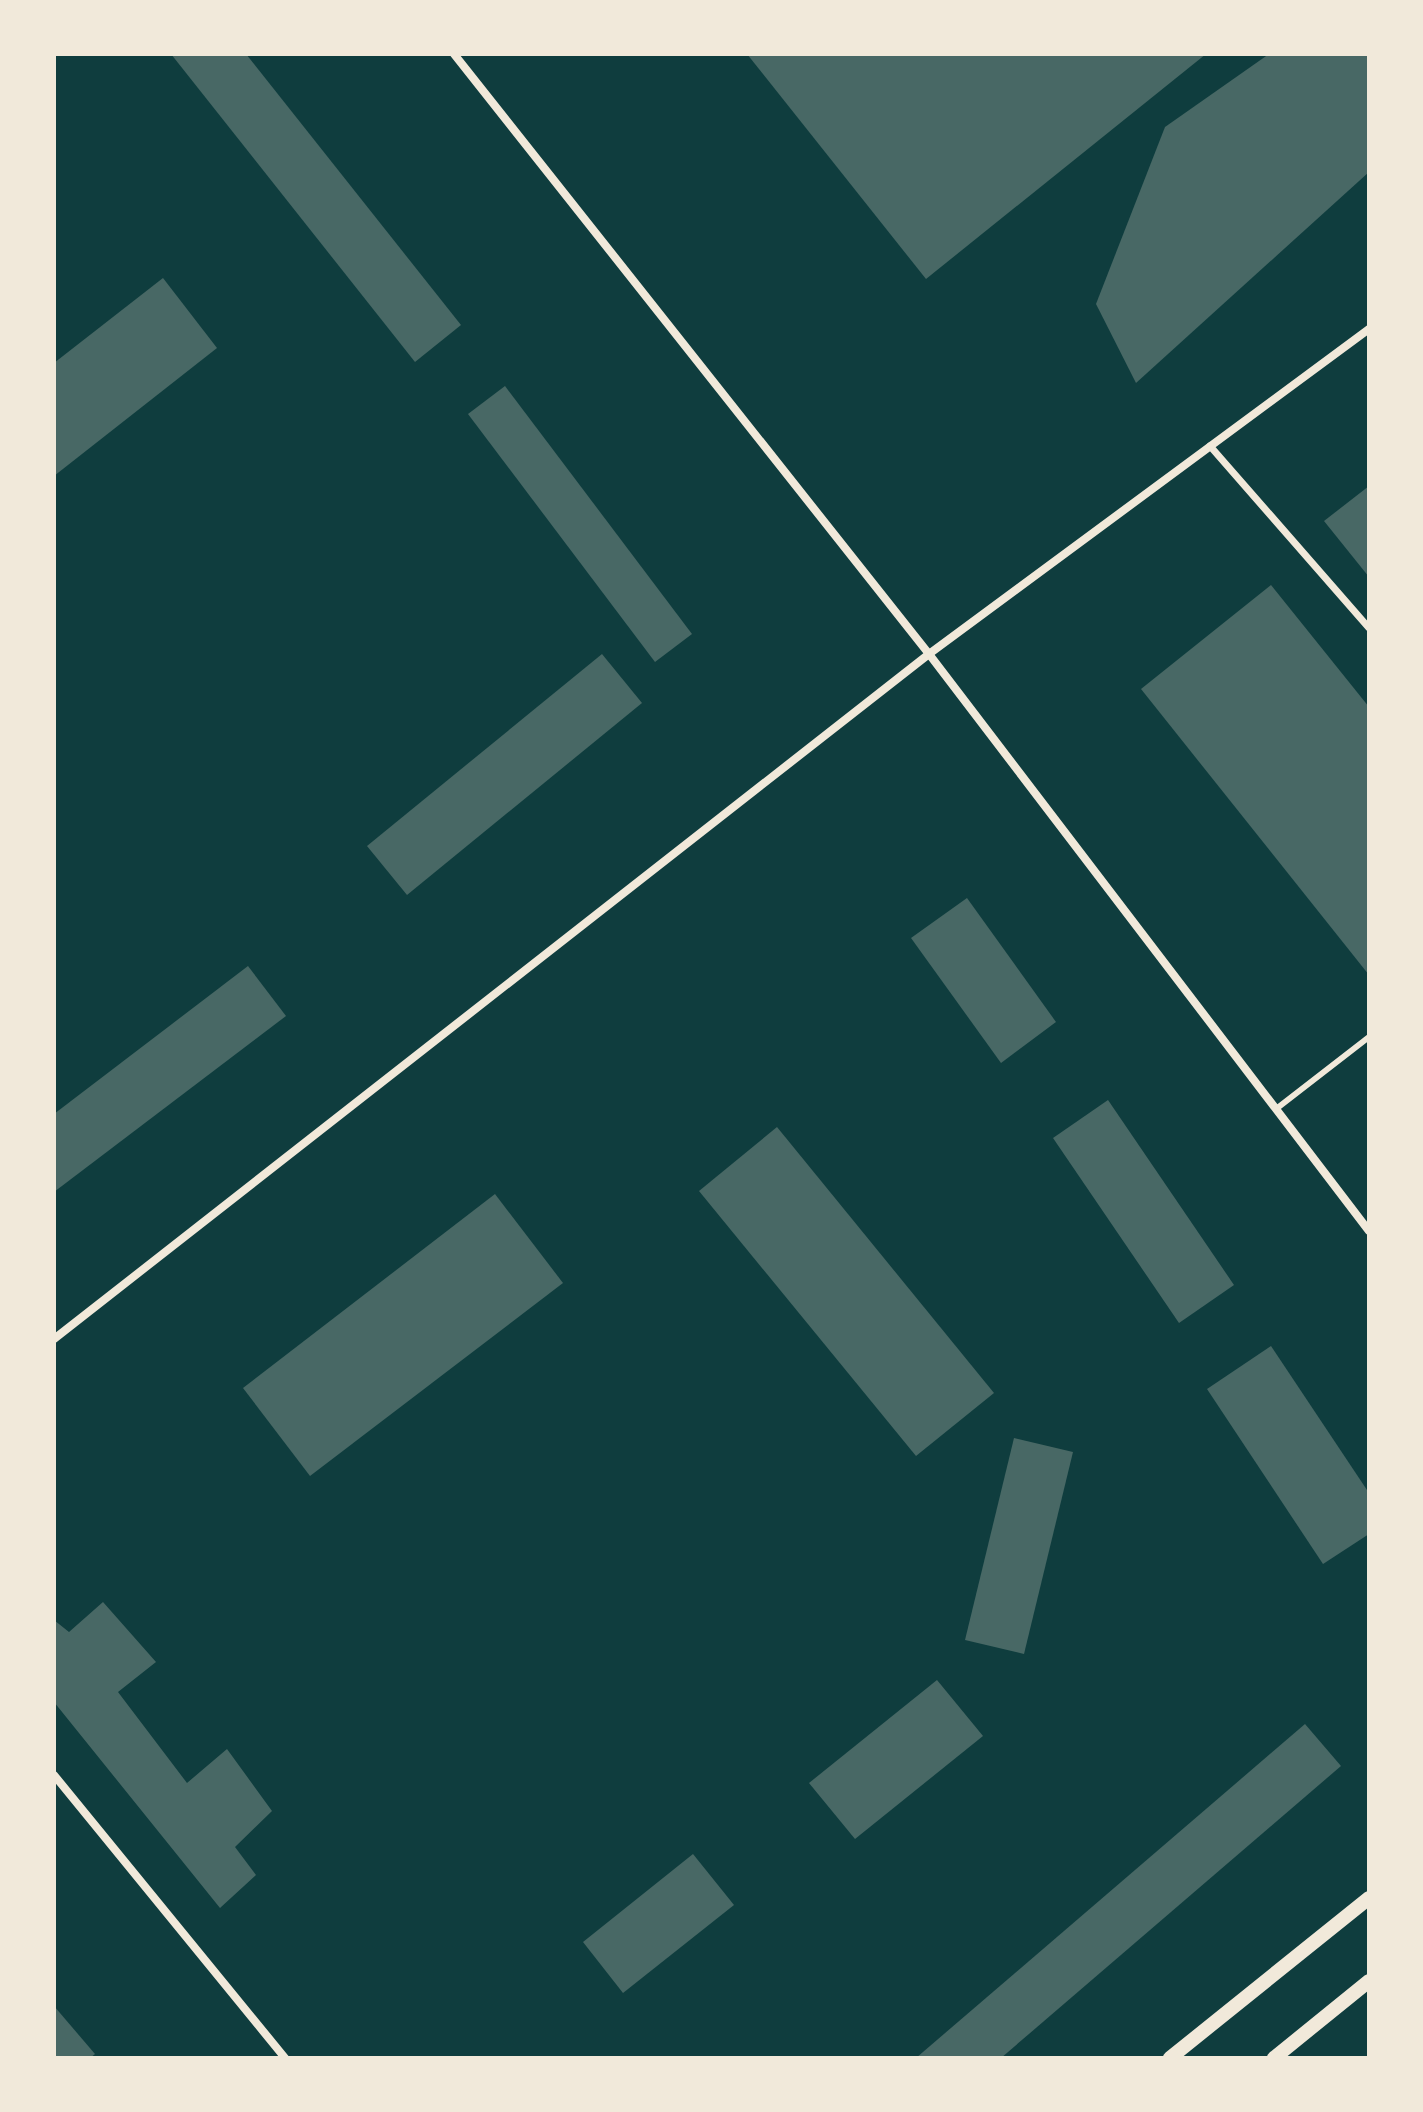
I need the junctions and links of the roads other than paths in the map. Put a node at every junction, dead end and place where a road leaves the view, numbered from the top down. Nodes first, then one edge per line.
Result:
1 (454, 54) edge
2 (1369, 329) edge
3 (1210, 446) junction
4 (1369, 628) edge
5 (929, 654) junction
6 (1369, 1037) edge
7 (1276, 1109) junction
8 (1369, 1231) edge
9 (54, 1339) edge
10 (54, 1775) edge
11 (1369, 1898) edge
12 (1369, 1981) edge
13 (285, 2058) edge
14 (1170, 2058) edge
15 (1274, 2058) edge

1 - 5 street
2 - 3 street
3 - 4 street
3 - 5 street
5 - 7 street
5 - 9 street
6 - 7 lane
7 - 8 street
10 - 13 street
11 - 14 street
12 - 15 street

